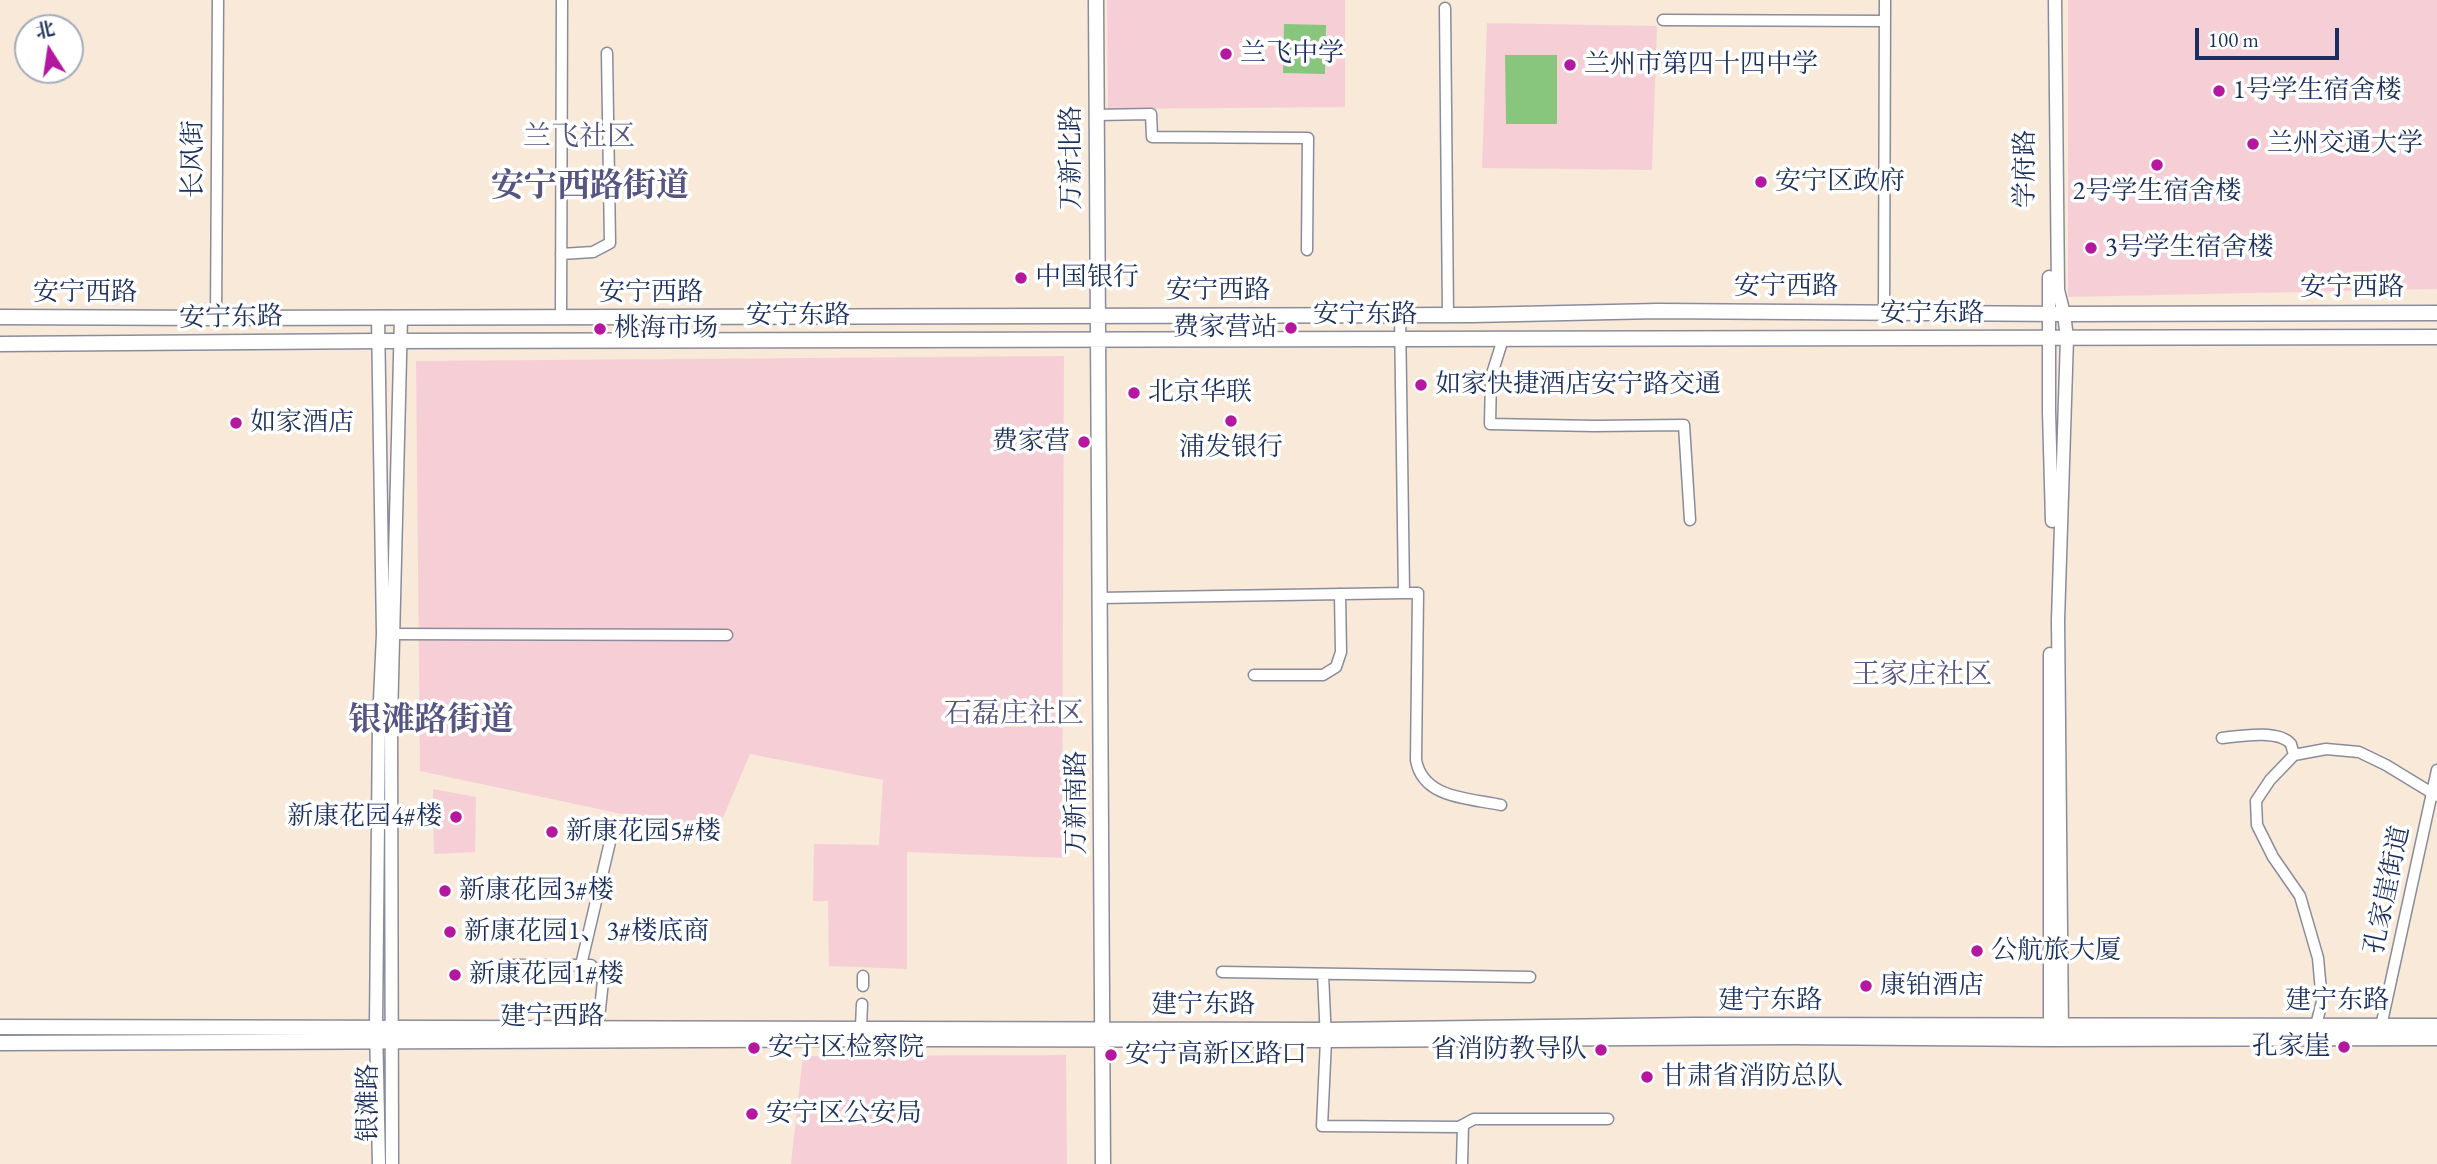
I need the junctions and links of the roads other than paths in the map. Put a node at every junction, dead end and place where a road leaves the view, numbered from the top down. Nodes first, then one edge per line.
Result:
1 (218, 0) edge
2 (562, 0) edge
3 (1096, 0) edge
4 (1885, 0) edge
5 (2047, 0) edge
6 (2055, 0) edge
7 (1445, 8) dead end
8 (1663, 20) dead end
9 (1885, 21) junction
10 (607, 53) dead end
11 (1096, 115) junction
12 (1307, 250) dead end
13 (561, 254) junction
14 (1884, 311) junction
15 (2111, 313) junction
16 (2437, 313) edge
17 (2057, 314) junction
18 (1400, 315) junction
19 (1448, 315) junction
20 (1096, 316) junction
21 (0, 317) edge
22 (379, 317) junction
23 (401, 317) junction
24 (444, 317) junction
25 (216, 318) junction
26 (329, 318) junction
27 (561, 318) junction
28 (2437, 337) edge
29 (2049, 338) junction
30 (2067, 338) junction
31 (2111, 338) junction
32 (1401, 339) junction
33 (1503, 339) junction
34 (1096, 340) junction
35 (327, 341) junction
36 (379, 341) junction
37 (400, 341) junction
38 (443, 341) junction
39 (0, 344) edge
40 (1689, 520) dead end
41 (1404, 593) junction
42 (1340, 594) junction
43 (1099, 598) junction
44 (388, 634) junction
45 (727, 635) dead end
46 (1254, 675) dead end
47 (2222, 738) dead end
48 (2294, 755) junction
49 (2437, 770) edge
50 (2435, 795) edge
51 (1502, 805) dead end
52 (610, 842) dead end
53 (502, 965) dead end
54 (581, 965) junction
55 (1222, 972) dead end
56 (1323, 974) junction
57 (1530, 977) dead end
58 (862, 1004) dead end
59 (2316, 1025) junction
60 (376, 1026) junction
61 (2437, 1026) edge
62 (0, 1027) edge
63 (391, 1027) junction
64 (861, 1027) junction
65 (598, 1028) junction
66 (2380, 1032) junction
67 (2056, 1033) junction
68 (1103, 1035) junction
69 (1326, 1035) junction
70 (2437, 1038) edge
71 (0, 1043) edge
72 (384, 1043) junction
73 (1608, 1119) dead end
74 (1463, 1125) junction
75 (379, 1164) edge
76 (392, 1164) edge
77 (1102, 1164) edge
78 (1462, 1164) edge

1 - 25 street, 长风街
2 - 13 street
3 - 11 main road, 万新北路
4 - 9 street
5 - 17 street, 学府路
6 - 17 street, 学府路
7 - 19 street
8 - 9 street
9 - 14 street
10 - 13 street
11 - 12 street
11 - 20 main road, 万新北路
13 - 27 street
14 - 17 main road, 安宁西路
14 - 19 main road, 安宁西路
15 - 16 main road, 安宁西路
15 - 17 main road, 安宁西路
15 - 31 main road
17 - 29 street, 学府路
17 - 30 street
18 - 19 main road, 安宁西路
18 - 20 main road, 安宁西路
18 - 32 street
20 - 27 main road, 安宁西路
20 - 34 main road, 万新南路
21 - 25 main road, 安宁西路
22 - 23 main road, 安宁西路
22 - 26 main road, 安宁西路
22 - 36 street
23 - 24 main road, 安宁西路
23 - 37 street
24 - 27 main road, 安宁西路
24 - 38 main road
25 - 26 main road, 安宁西路
26 - 35 main road
28 - 31 main road, 安宁东路
29 - 30 main road, 安宁东路
29 - 33 main road, 安宁东路
29 - 67 street, 学府路
30 - 31 main road, 安宁东路
30 - 67 street
32 - 33 main road, 安宁东路
32 - 34 main road, 安宁东路
32 - 41 street
33 - 40 street
34 - 38 main road, 安宁东路
34 - 43 main road, 万新南路
35 - 36 main road, 安宁东路
35 - 39 main road, 安宁东路
36 - 37 main road, 安宁东路
36 - 44 street
37 - 38 main road, 安宁东路
37 - 44 street
41 - 42 street
41 - 51 street
42 - 43 street
42 - 46 street
43 - 68 main road, 万新南路
44 - 45 street
44 - 60 street
44 - 63 street
47 - 48 street
48 - 50 street
48 - 59 street
49 - 50 street, 孔家崖街道
50 - 66 street, 孔家崖街道
52 - 54 street
53 - 54 street
54 - 65 street
55 - 56 street
56 - 57 street
56 - 69 street
58 - 64 street
59 - 66 main road, 建宁东路
59 - 67 main road, 建宁东路
60 - 62 main road, 建宁西路
60 - 63 main road, 建宁西路
60 - 72 street
61 - 66 main road, 建宁东路
63 - 65 main road, 建宁西路
63 - 72 street
64 - 65 main road, 建宁西路
64 - 68 main road, 建宁西路
66 - 67 main road, 建宁东路
66 - 70 main road, 建宁东路
67 - 69 main road, 建宁东路
68 - 69 main road, 建宁东路
68 - 72 main road, 建宁西路
68 - 77 main road, 万新南路
69 - 74 street
71 - 72 main road, 建宁西路
72 - 75 street, 银滩路
72 - 76 street, 银滩路
73 - 74 street
74 - 78 street

